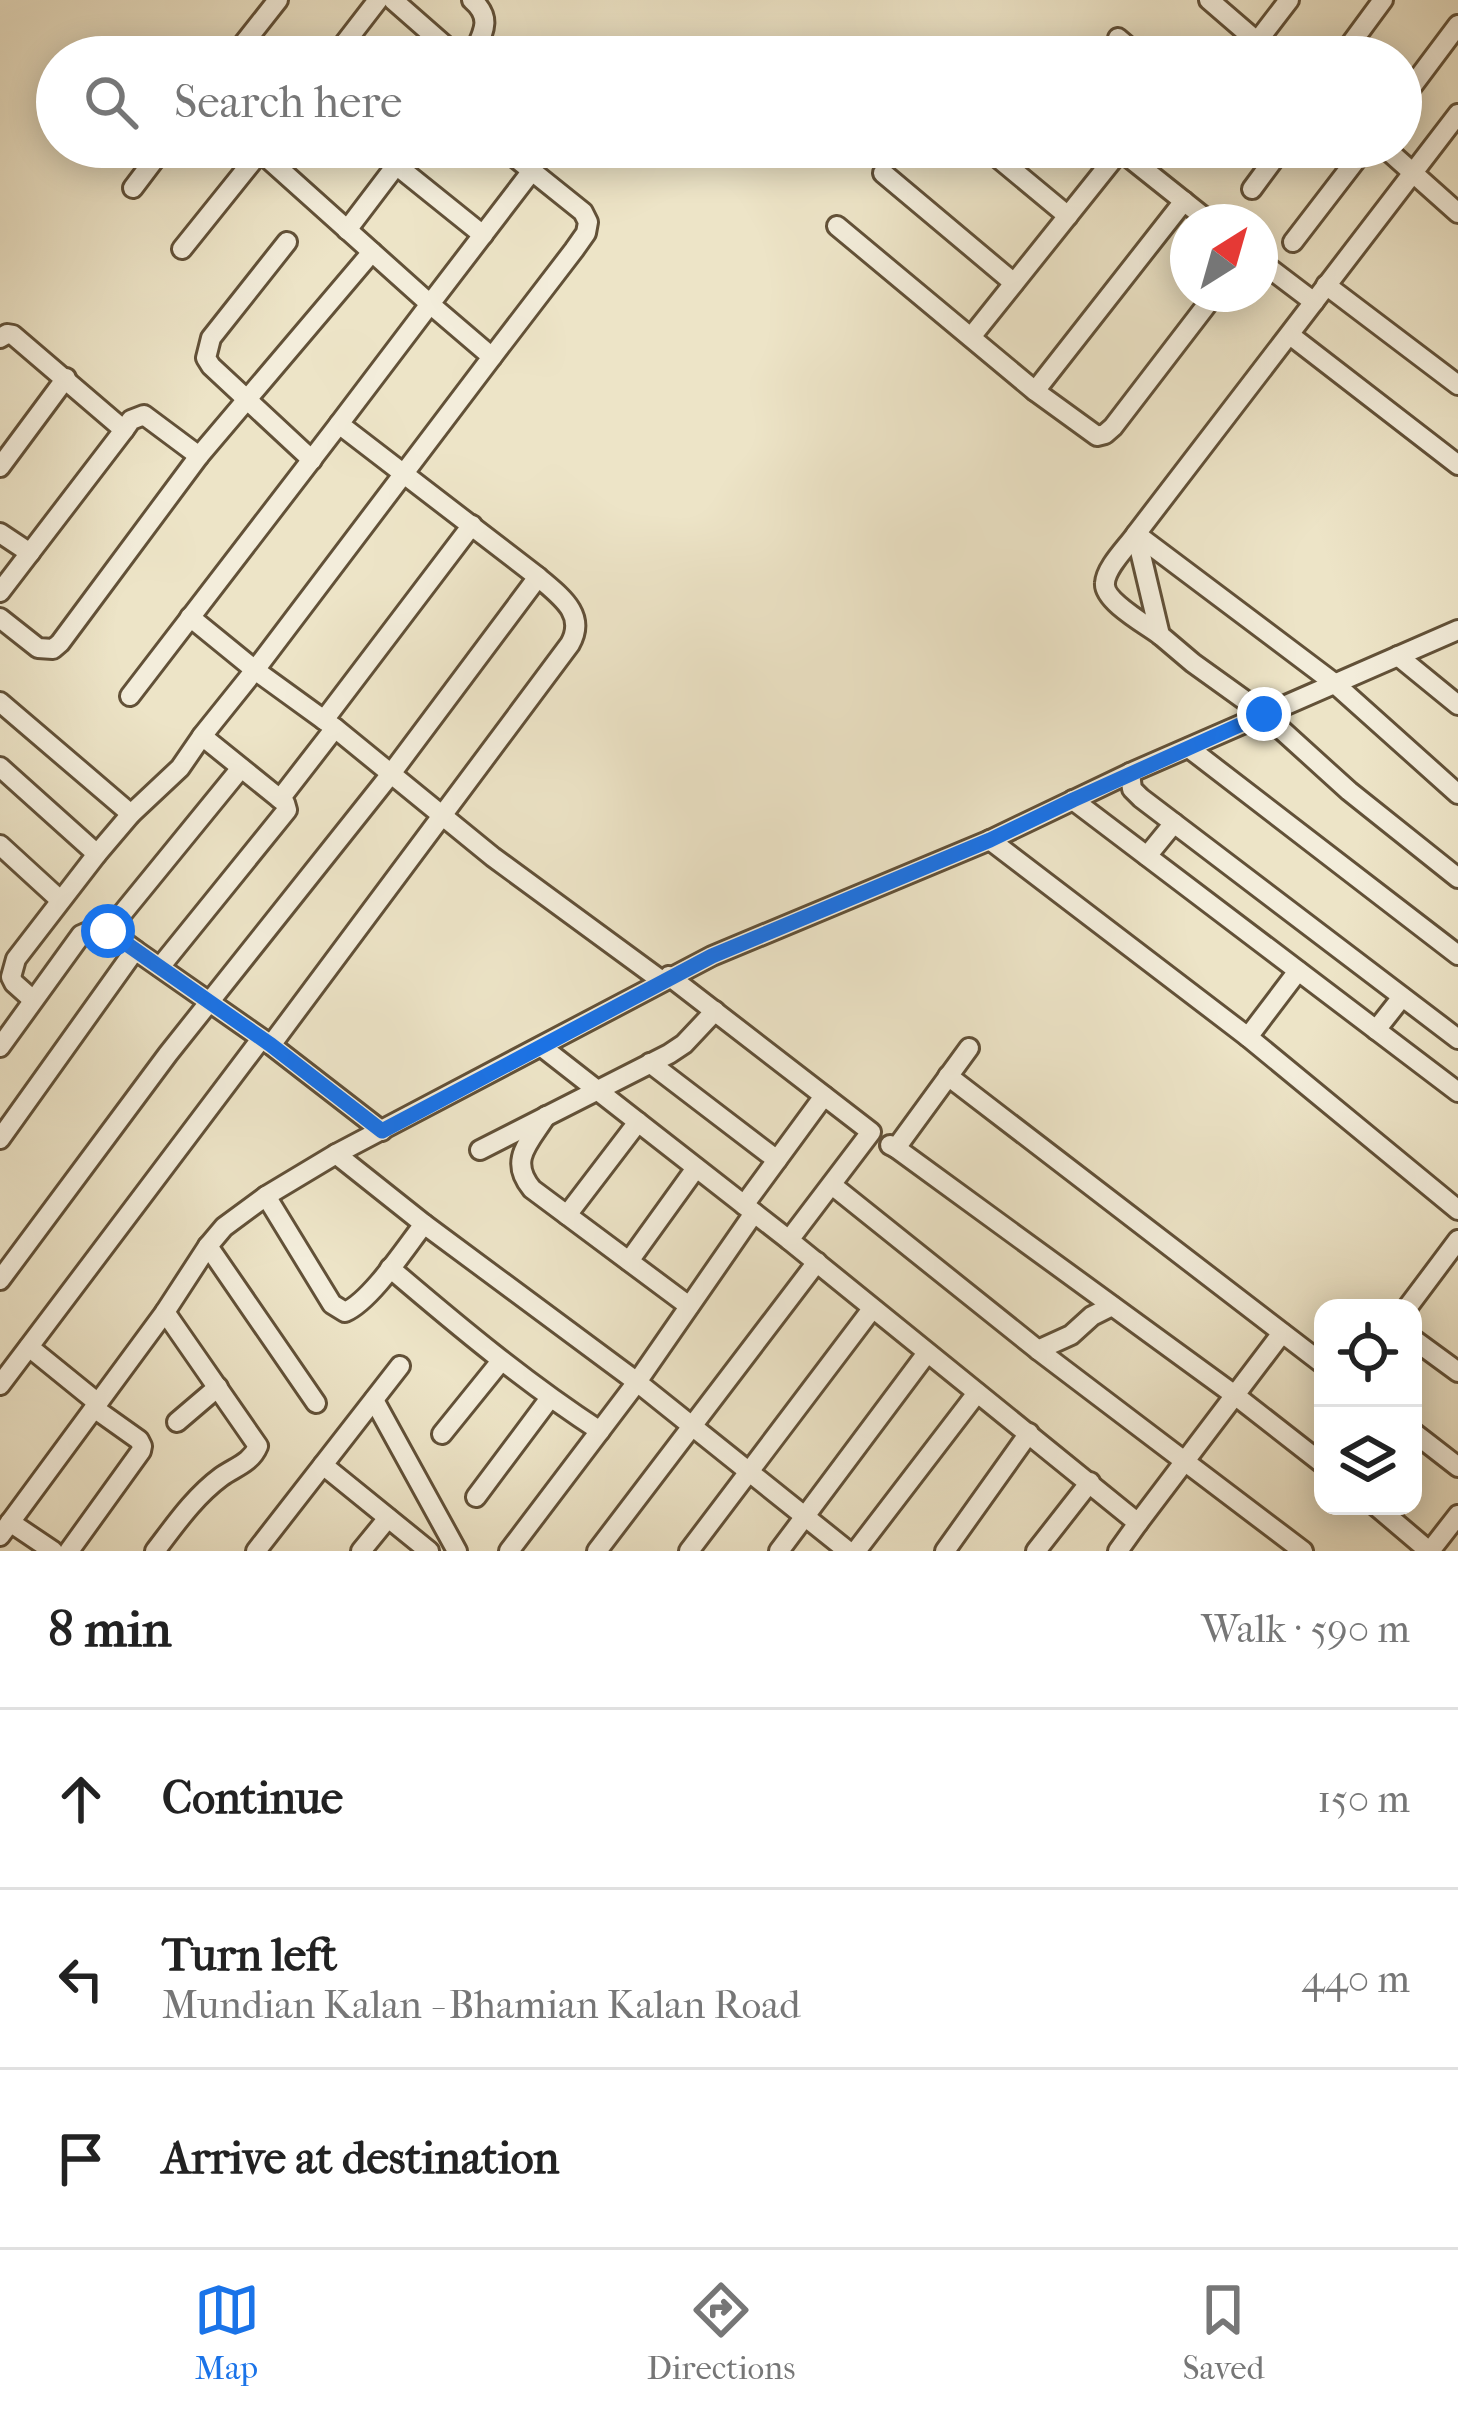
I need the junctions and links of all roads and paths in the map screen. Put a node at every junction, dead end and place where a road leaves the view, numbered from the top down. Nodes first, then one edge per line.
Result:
1 (278, 0) edge
2 (378, 0) edge
3 (393, 0) edge
4 (472, 0) edge
5 (1210, 0) edge
6 (1288, 0) edge
7 (1383, 0) edge
8 (1458, 25) edge
9 (250, 36) edge
10 (350, 36) edge
11 (436, 36) edge
12 (480, 36) edge
13 (1249, 36) edge
14 (1261, 36) edge
15 (1356, 36) edge
16 (1422, 72) edge
17 (1458, 114) edge
18 (1422, 158) edge
19 (148, 168) edge
20 (245, 168) edge
21 (281, 168) edge
22 (394, 168) edge
23 (400, 168) edge
24 (526, 168) edge
25 (1010, 168) edge
26 (1104, 168) edge
27 (1144, 168) edge
28 (1268, 168) edge
29 (1350, 168) edge
30 (1407, 168) edge
31 (1414, 168) edge
32 (531, 172) junction
33 (1411, 172) junction
34 (883, 173) dead end
35 (133, 188) dead end
36 (1252, 189) dead end
37 (1184, 201) junction
38 (1188, 204) edge
39 (1458, 213) edge
40 (1068, 216) junction
41 (837, 226) dead end
42 (347, 230) junction
43 (482, 235) junction
44 (287, 242) dead end
45 (1293, 242) dead end
46 (182, 249) dead end
47 (372, 252) junction
48 (1278, 275) edge
49 (1014, 283) junction
50 (1326, 285) junction
51 (1314, 302) junction
52 (430, 304) junction
53 (1201, 312) edge
54 (1289, 335) junction
55 (970, 337) junction
56 (0, 338) edge
57 (491, 357) junction
58 (66, 378) junction
59 (1458, 385) edge
60 (1035, 392) junction
61 (248, 400) junction
62 (339, 424) junction
63 (124, 430) junction
64 (199, 456) junction
65 (312, 460) junction
66 (1458, 464) edge
67 (0, 467) edge
68 (404, 474) junction
69 (472, 525) junction
70 (0, 533) edge
71 (1136, 534) junction
72 (30, 553) junction
73 (538, 577) junction
74 (0, 592) edge
75 (190, 617) junction
76 (0, 618) edge
77 (1458, 630) edge
78 (1160, 635) junction
79 (1398, 656) junction
80 (256, 670) junction
81 (1334, 683) junction
82 (130, 696) dead end
83 (0, 702) edge
84 (1458, 705) edge
85 (1264, 714) junction
86 (330, 724) junction
87 (202, 736) junction
88 (1189, 748) junction
89 (0, 767) edge
90 (242, 768) junction
91 (1130, 773) junction
92 (390, 775) junction
93 (1458, 794) edge
94 (280, 799) junction
95 (1073, 800) junction
96 (131, 814) junction
97 (440, 816) junction
98 (1174, 823) junction
99 (990, 840) junction
100 (0, 845) edge
101 (97, 854) junction
102 (1148, 856) junction
103 (1458, 878) edge
104 (59, 899) junction
105 (108, 931) junction
106 (135, 950) junction
107 (1458, 956) edge
108 (160, 967) junction
109 (1298, 970) junction
110 (666, 979) junction
111 (1402, 997) junction
112 (33, 1000) junction
113 (209, 1003) junction
114 (715, 1011) junction
115 (1376, 1030) junction
116 (1248, 1037) junction
117 (1458, 1039) edge
118 (266, 1042) junction
119 (0, 1047) edge
120 (542, 1047) junction
121 (969, 1048) dead end
122 (650, 1063) junction
123 (948, 1076) junction
124 (597, 1090) junction
125 (1458, 1092) edge
126 (824, 1096) junction
127 (546, 1116) junction
128 (638, 1123) junction
129 (382, 1131) junction
130 (871, 1132) junction
131 (0, 1139) edge
132 (896, 1148) junction
133 (480, 1150) dead end
134 (337, 1154) junction
135 (777, 1160) junction
136 (697, 1168) junction
137 (832, 1184) junction
138 (266, 1196) junction
139 (749, 1209) junction
140 (1458, 1210) edge
141 (567, 1215) junction
142 (424, 1224) junction
143 (789, 1240) junction
144 (1458, 1240) edge
145 (208, 1246) junction
146 (629, 1261) junction
147 (817, 1262) junction
148 (390, 1268) junction
149 (0, 1280) edge
150 (1414, 1299) edge
151 (689, 1306) junction
152 (1112, 1306) junction
153 (872, 1309) junction
154 (165, 1312) junction
155 (1282, 1333) junction
156 (1458, 1345) edge
157 (1422, 1346) edge
158 (29, 1347) junction
159 (1039, 1350) junction
160 (927, 1353) junction
161 (1314, 1357) edge
162 (501, 1361) junction
163 (400, 1366) dead end
164 (1451, 1367) edge
165 (637, 1382) junction
166 (0, 1384) edge
167 (218, 1387) junction
168 (976, 1393) junction
169 (1236, 1396) junction
170 (550, 1398) junction
171 (374, 1400) junction
172 (316, 1403) dead end
173 (96, 1405) junction
174 (177, 1422) dead end
175 (693, 1426) junction
176 (600, 1432) junction
177 (1029, 1433) junction
178 (442, 1434) dead end
179 (1458, 1438) edge
180 (1422, 1439) edge
181 (1314, 1457) edge
182 (1451, 1461) edge
183 (1184, 1463) junction
184 (323, 1465) junction
185 (750, 1472) junction
186 (1090, 1482) junction
187 (476, 1497) dead end
188 (1387, 1515) edge
189 (1458, 1515) edge
190 (388, 1517) junction
191 (804, 1517) junction
192 (5, 1529) edge
193 (1128, 1537) edge
194 (53, 1551) edge
195 (68, 1551) edge
196 (155, 1551) edge
197 (256, 1551) edge
198 (361, 1551) edge
199 (429, 1551) edge
200 (457, 1551) edge
201 (509, 1551) edge
202 (597, 1551) edge
203 (689, 1551) edge
204 (778, 1551) edge
205 (852, 1551) edge
206 (945, 1551) edge
207 (1036, 1551) edge
208 (1144, 1551) edge
209 (1303, 1551) edge
210 (1429, 1551) edge

1 - 9 street
2 - 10 street
3 - 11 street
4 - 12 street
5 - 13 street
6 - 14 street
7 - 15 street
8 - 16 street
17 - 18 street
19 - 35 street
20 - 46 street
21 - 42 street
22 - 42 street
23 - 43 street
24 - 32 street
25 - 40 street
26 - 40 street
27 - 37 street
28 - 36 street
29 - 45 street
30 - 33 street
31 - 33 street
32 - 43 street
32 - 57 street
33 - 39 street
33 - 50 street
34 - 49 street
37 - 38 street
37 - 60 street
40 - 49 street
41 - 55 street
42 - 47 street
43 - 52 street
44 - 61 street
47 - 52 street
47 - 61 street
48 - 51 street
49 - 55 street
50 - 51 street
50 - 59 street
51 - 54 street
52 - 57 street
52 - 62 street
53 - 60 street
54 - 66 street
54 - 71 street
55 - 60 street
56 - 58 street
57 - 68 street
58 - 63 street
58 - 67 street
61 - 64 street
61 - 65 street
62 - 65 street
62 - 68 street
63 - 64 street
63 - 72 street
64 - 76 street
65 - 75 street
68 - 69 street
68 - 80 street
69 - 73 street
69 - 86 street
70 - 72 street
71 - 78 street
71 - 78 street
71 - 81 street
72 - 74 street
73 - 92 street
73 - 97 street
75 - 80 street
75 - 82 street
77 - 79 street
78 - 85 street
79 - 81 street
79 - 84 street
80 - 86 street
80 - 87 street
81 - 85 street
81 - 93 street
83 - 96 street
85 - 88 street
85 - 103 street
86 - 92 street
86 - 94 street
87 - 90 street
87 - 96 street
88 - 91 street
88 - 107 street
89 - 101 street
90 - 94 street
90 - 105 street
91 - 95 street
91 - 98 street
92 - 97 street
92 - 113 street
94 - 108 street
95 - 99 street
95 - 102 street
96 - 101 street
97 - 110 street
97 - 118 street
98 - 102 street
98 - 111 street
99 - 110 street
99 - 116 street
100 - 104 street
101 - 104 street
102 - 109 street
104 - 112 street
105 - 106 street
105 - 112 street
106 - 108 street
106 - 131 street
108 - 113 street
109 - 115 street
109 - 116 street
110 - 114 street
110 - 120 street
111 - 115 street
111 - 117 street
112 - 119 street
113 - 118 street
113 - 149 street
114 - 122 street
114 - 126 street
115 - 125 street
116 - 140 street
118 - 129 street
118 - 158 street
120 - 124 street
120 - 129 street
121 - 123 street
122 - 124 street
122 - 135 street
123 - 132 street
123 - 155 street
124 - 127 street
124 - 128 street
126 - 130 street
126 - 135 street
127 - 133 street
127 - 141 street
128 - 136 street
128 - 141 street
129 - 134 street
130 - 132 street
130 - 137 street
132 - 152 street
134 - 138 street
134 - 142 street
135 - 139 street
136 - 139 street
136 - 146 street
137 - 143 street
137 - 159 street
138 - 145 street
138 - 148 street
139 - 143 street
139 - 151 street
141 - 146 street
142 - 148 street
142 - 165 street
143 - 147 street
144 - 150 street
145 - 154 street
145 - 172 street
146 - 151 street
147 - 153 street
147 - 175 street
148 - 162 street
151 - 165 street
152 - 159 street
152 - 169 street
153 - 160 street
153 - 185 street
154 - 167 street
154 - 173 street
155 - 161 street
155 - 169 street
156 - 164 street
157 - 164 street
158 - 166 street
158 - 173 street
159 - 183 street
160 - 168 street
160 - 191 street
162 - 170 street
162 - 178 street
163 - 171 street
165 - 175 street
165 - 176 street
167 - 174 street
167 - 196 street
168 - 177 street
168 - 205 street
169 - 181 street
169 - 183 street
170 - 176 street
170 - 187 street
171 - 184 street
171 - 200 street
173 - 192 street
173 - 195 street
175 - 185 street
175 - 202 street
176 - 201 street
177 - 186 street
177 - 206 street
179 - 182 street
180 - 182 street
183 - 193 street
183 - 209 street
184 - 190 street
184 - 197 street
185 - 191 street
185 - 203 street
186 - 193 street
186 - 207 street
188 - 210 street
189 - 210 street
190 - 198 street
190 - 199 street
191 - 204 street
191 - 205 street
192 - 194 street
193 - 208 street

